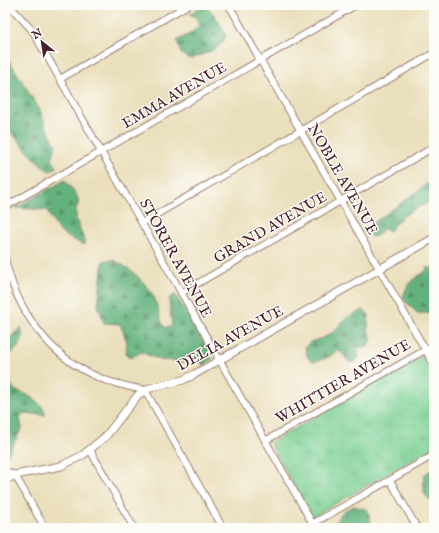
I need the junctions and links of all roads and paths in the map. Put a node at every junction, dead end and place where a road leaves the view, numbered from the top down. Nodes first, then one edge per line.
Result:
1 (8, 5) edge
2 (188, 5) edge
3 (229, 5) edge
4 (356, 5) edge
5 (434, 53) edge
6 (260, 60) junction
7 (60, 79) junction
8 (300, 131) junction
9 (434, 146) edge
10 (101, 152) junction
11 (341, 201) junction
12 (5, 207) edge
13 (142, 223) junction
14 (434, 238) edge
15 (5, 258) edge
16 (380, 269) junction
17 (181, 293) junction
18 (434, 344) edge
19 (425, 350) junction
20 (220, 361) junction
21 (434, 365) edge
22 (145, 390) junction
23 (265, 440) junction
24 (90, 450) junction
25 (434, 455) edge
26 (5, 471) edge
27 (15, 475) junction
28 (5, 480) edge
29 (390, 480) junction
30 (314, 526) edge
31 (45, 528) edge
32 (134, 528) edge
33 (223, 528) edge
34 (305, 528) edge
35 (417, 528) edge

1 - 7 street, STORER AVENUE
2 - 7 street
3 - 6 street, NOBLE AVENUE
4 - 6 street, EMMA AVENUE
5 - 8 street
6 - 8 street, NOBLE AVENUE
6 - 10 street, EMMA AVENUE
7 - 10 street, STORER AVENUE
8 - 11 street, NOBLE AVENUE
8 - 13 street
9 - 11 street, GRAND AVENUE
10 - 12 street, EMMA AVENUE
10 - 13 street, STORER AVENUE
11 - 16 street, NOBLE AVENUE
11 - 17 street, GRAND AVENUE
13 - 17 street, STORER AVENUE
14 - 16 street, DELIA AVENUE
15 - 22 street
16 - 19 street, NOBLE AVENUE
16 - 20 street, DELIA AVENUE
17 - 20 street, STORER AVENUE
18 - 19 street, WHITTIER AVENUE
19 - 21 street, NOBLE AVENUE
19 - 23 street, WHITTIER AVENUE
20 - 22 street, DELIA AVENUE
20 - 23 street, STORER AVENUE
22 - 24 street, DELIA AVENUE
22 - 33 street
23 - 30 street, STORER AVENUE
24 - 27 street, DELIA AVENUE
24 - 32 street
25 - 29 street
26 - 27 street
27 - 28 street, DELIA AVENUE
27 - 31 street
29 - 30 street
29 - 35 street
30 - 34 street

